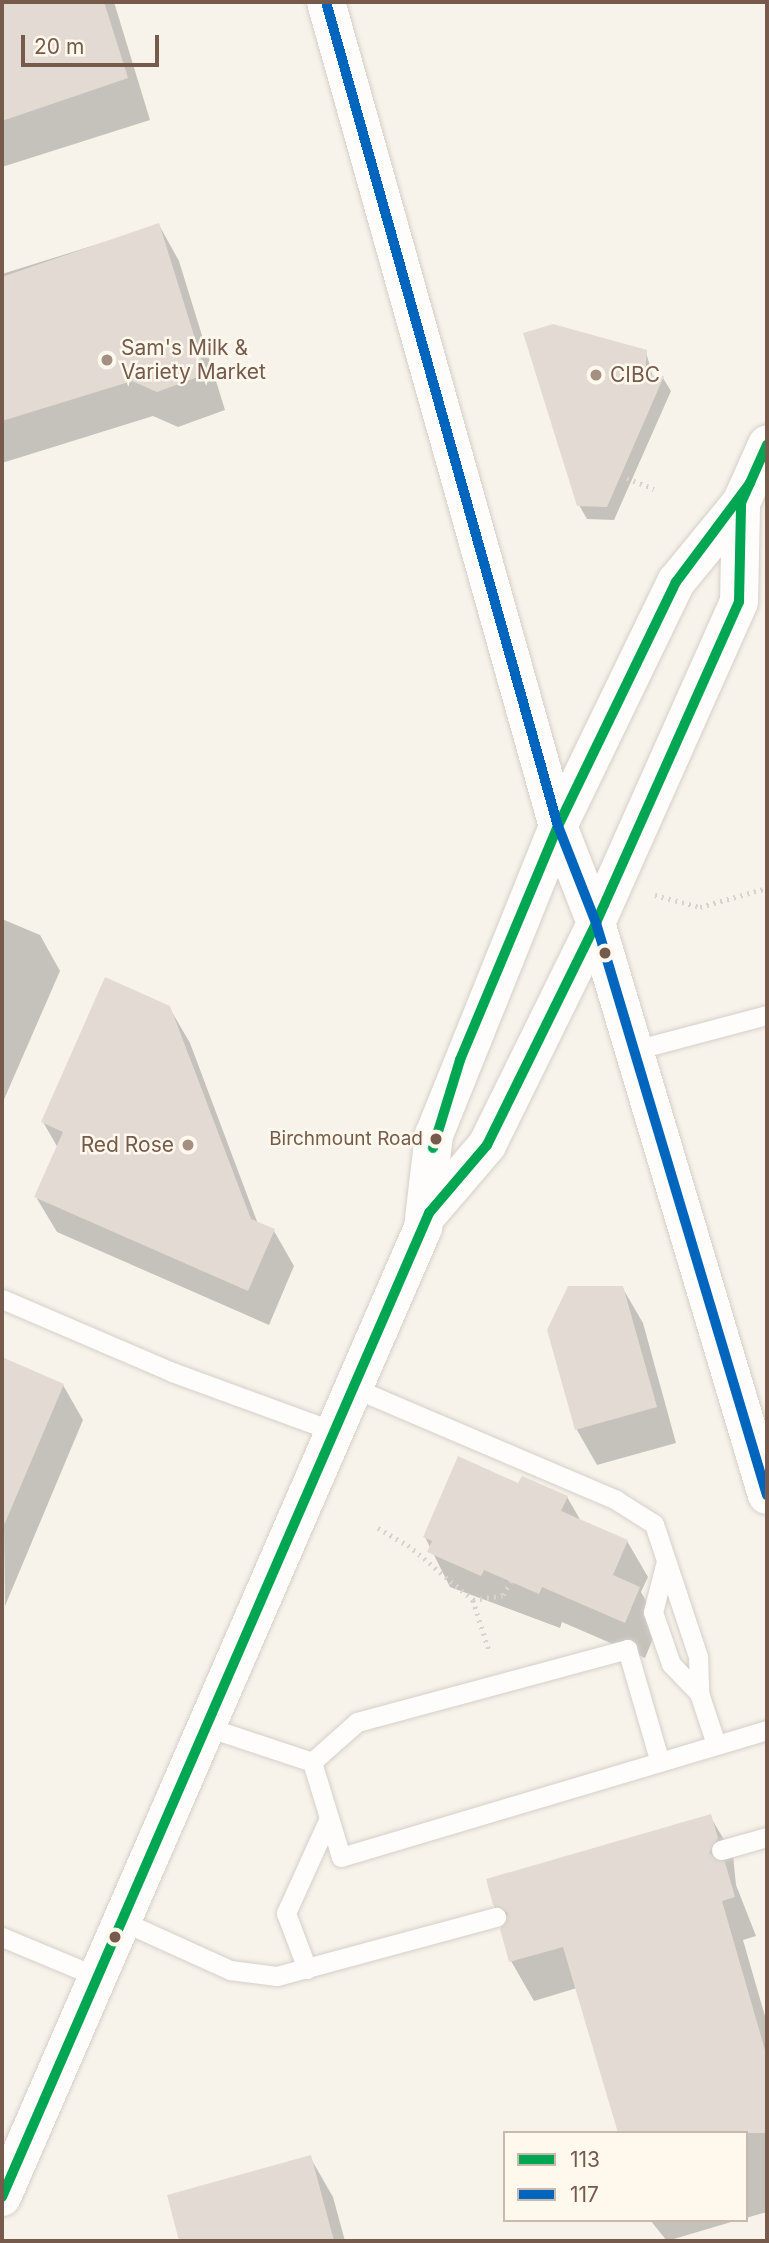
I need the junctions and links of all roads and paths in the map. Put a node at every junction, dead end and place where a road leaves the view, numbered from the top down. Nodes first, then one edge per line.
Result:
1 (326, 2) edge
2 (767, 444) edge
3 (627, 478) dead end
4 (654, 489) dead end
5 (741, 503) junction
6 (558, 826) junction
7 (767, 888) edge
8 (654, 895) dead end
9 (596, 923) junction
10 (767, 1015) edge
11 (635, 1051) junction
12 (429, 1213) junction
13 (2, 1299) edge
14 (354, 1388) junction
15 (335, 1432) junction
16 (767, 1495) edge
17 (378, 1528) dead end
18 (666, 1561) junction
19 (511, 1581) dead end
20 (473, 1600) junction
21 (489, 1650) dead end
22 (699, 1693) junction
23 (207, 1727) junction
24 (767, 1730) edge
25 (716, 1744) junction
26 (660, 1759) junction
27 (312, 1762) junction
28 (329, 1818) junction
29 (767, 1837) edge
30 (721, 1850) dead end
31 (496, 1917) dead end
32 (122, 1921) junction
33 (2, 1937) edge
34 (307, 1969) junction
35 (98, 1977) junction
36 (2, 2197) edge

1 - 6 main road
2 - 5 main road
3 - 4 path
5 - 6 main road
5 - 9 main road
6 - 9 main road
6 - 12 main road
7 - 8 path
9 - 11 main road
9 - 12 main road
10 - 11 lane
11 - 16 main road
12 - 14 main road
13 - 15 lane
14 - 15 main road
14 - 18 lane
15 - 23 main road
17 - 20 path
18 - 22 lane
18 - 22 lane
19 - 20 path
20 - 21 path
22 - 25 lane
23 - 27 lane
23 - 32 main road
24 - 25 lane
25 - 26 lane
26 - 27 lane
26 - 28 lane
27 - 28 lane
28 - 34 lane
29 - 30 lane
31 - 34 lane
32 - 34 lane
32 - 35 main road
33 - 35 lane
35 - 36 main road

